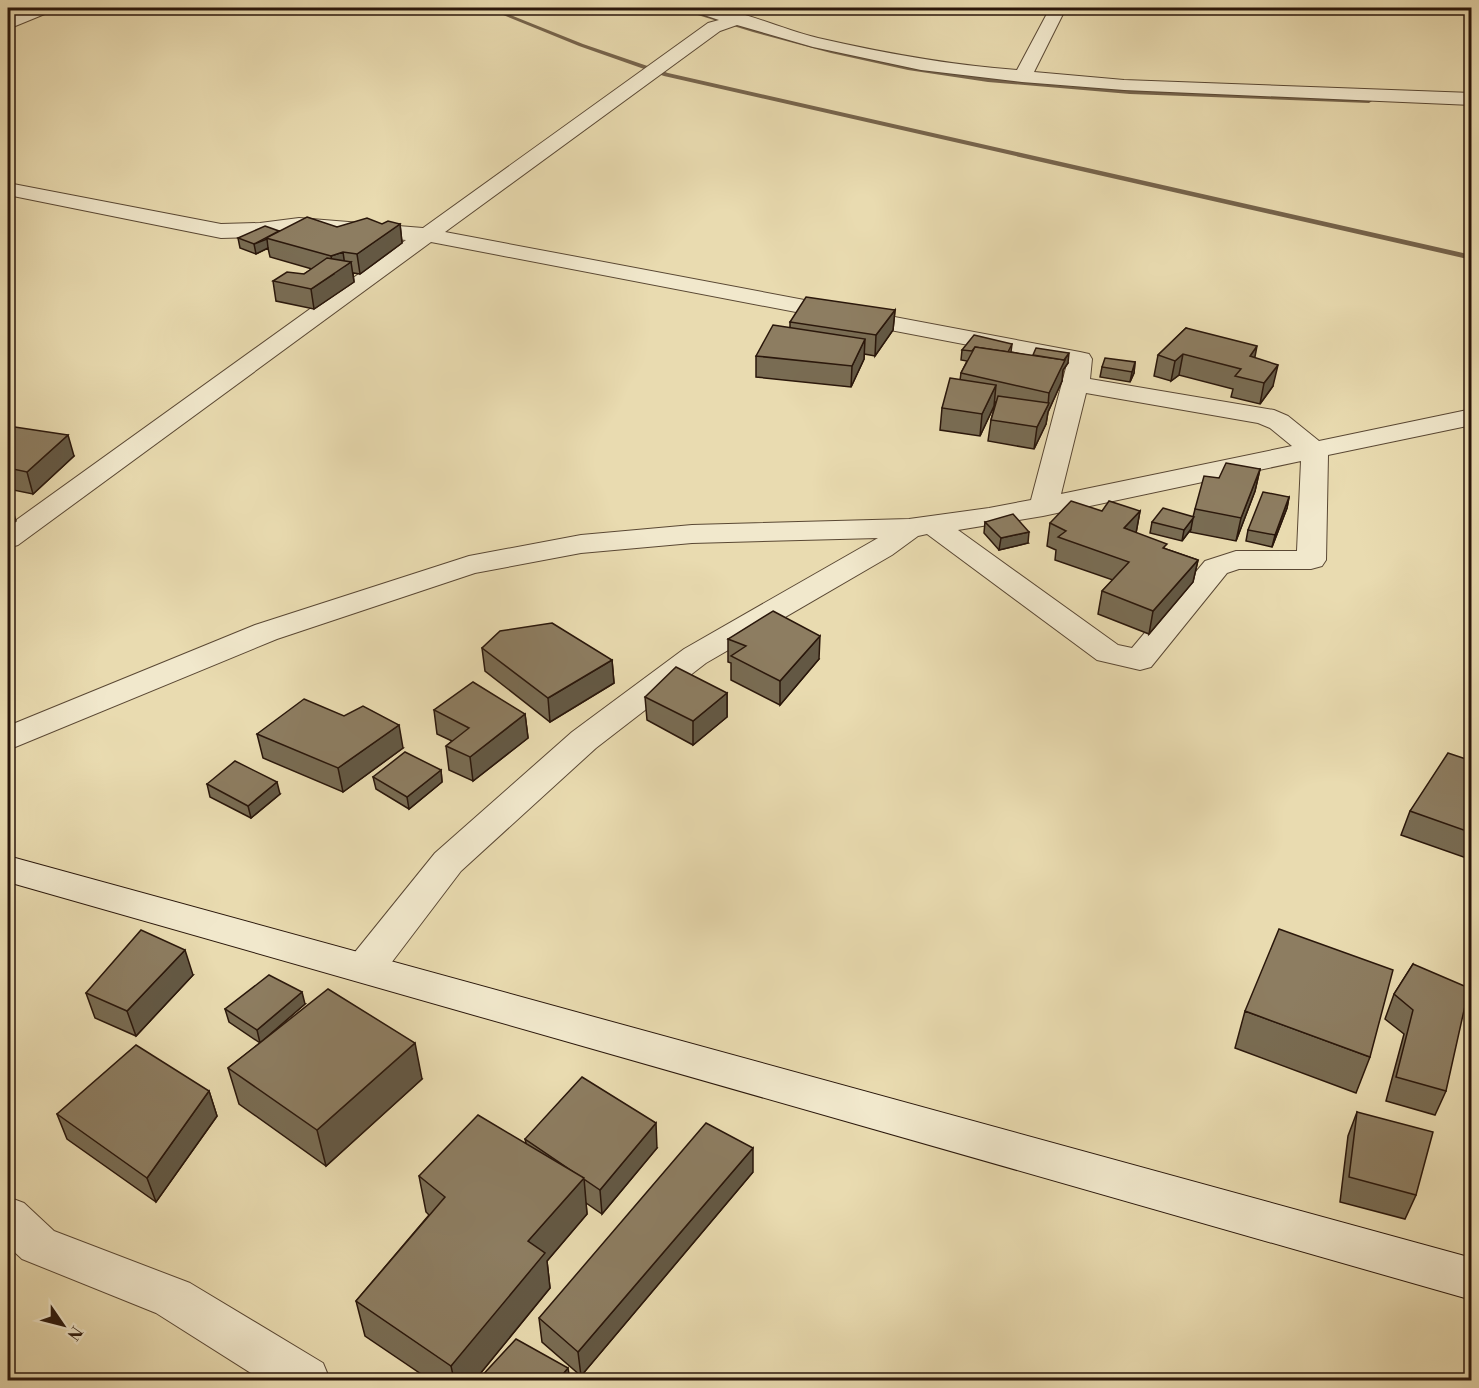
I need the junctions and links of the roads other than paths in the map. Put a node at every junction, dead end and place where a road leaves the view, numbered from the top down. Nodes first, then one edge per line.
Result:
1 (46, 8) edge
2 (698, 8) edge
3 (1058, 8) edge
4 (734, 20) junction
5 (8, 24) edge
6 (1022, 77) junction
7 (1472, 99) edge
8 (8, 189) edge
9 (427, 235) junction
10 (1076, 384) junction
11 (1467, 420) edge
12 (1315, 451) junction
13 (1043, 507) junction
14 (921, 526) junction
15 (8, 539) edge
16 (8, 739) edge
17 (8, 869) edge
18 (365, 968) junction
19 (8, 1217) edge
20 (1472, 1279) edge
21 (305, 1380) edge

1 - 5 street
2 - 4 street
3 - 6 street
4 - 6 street
4 - 9 street
6 - 7 street
8 - 9 street
9 - 10 street
9 - 15 street
10 - 12 street
10 - 13 street
11 - 12 street
12 - 13 street
12 - 14 street
13 - 14 street
14 - 16 street
14 - 18 street
17 - 18 street
18 - 20 street
19 - 21 street

